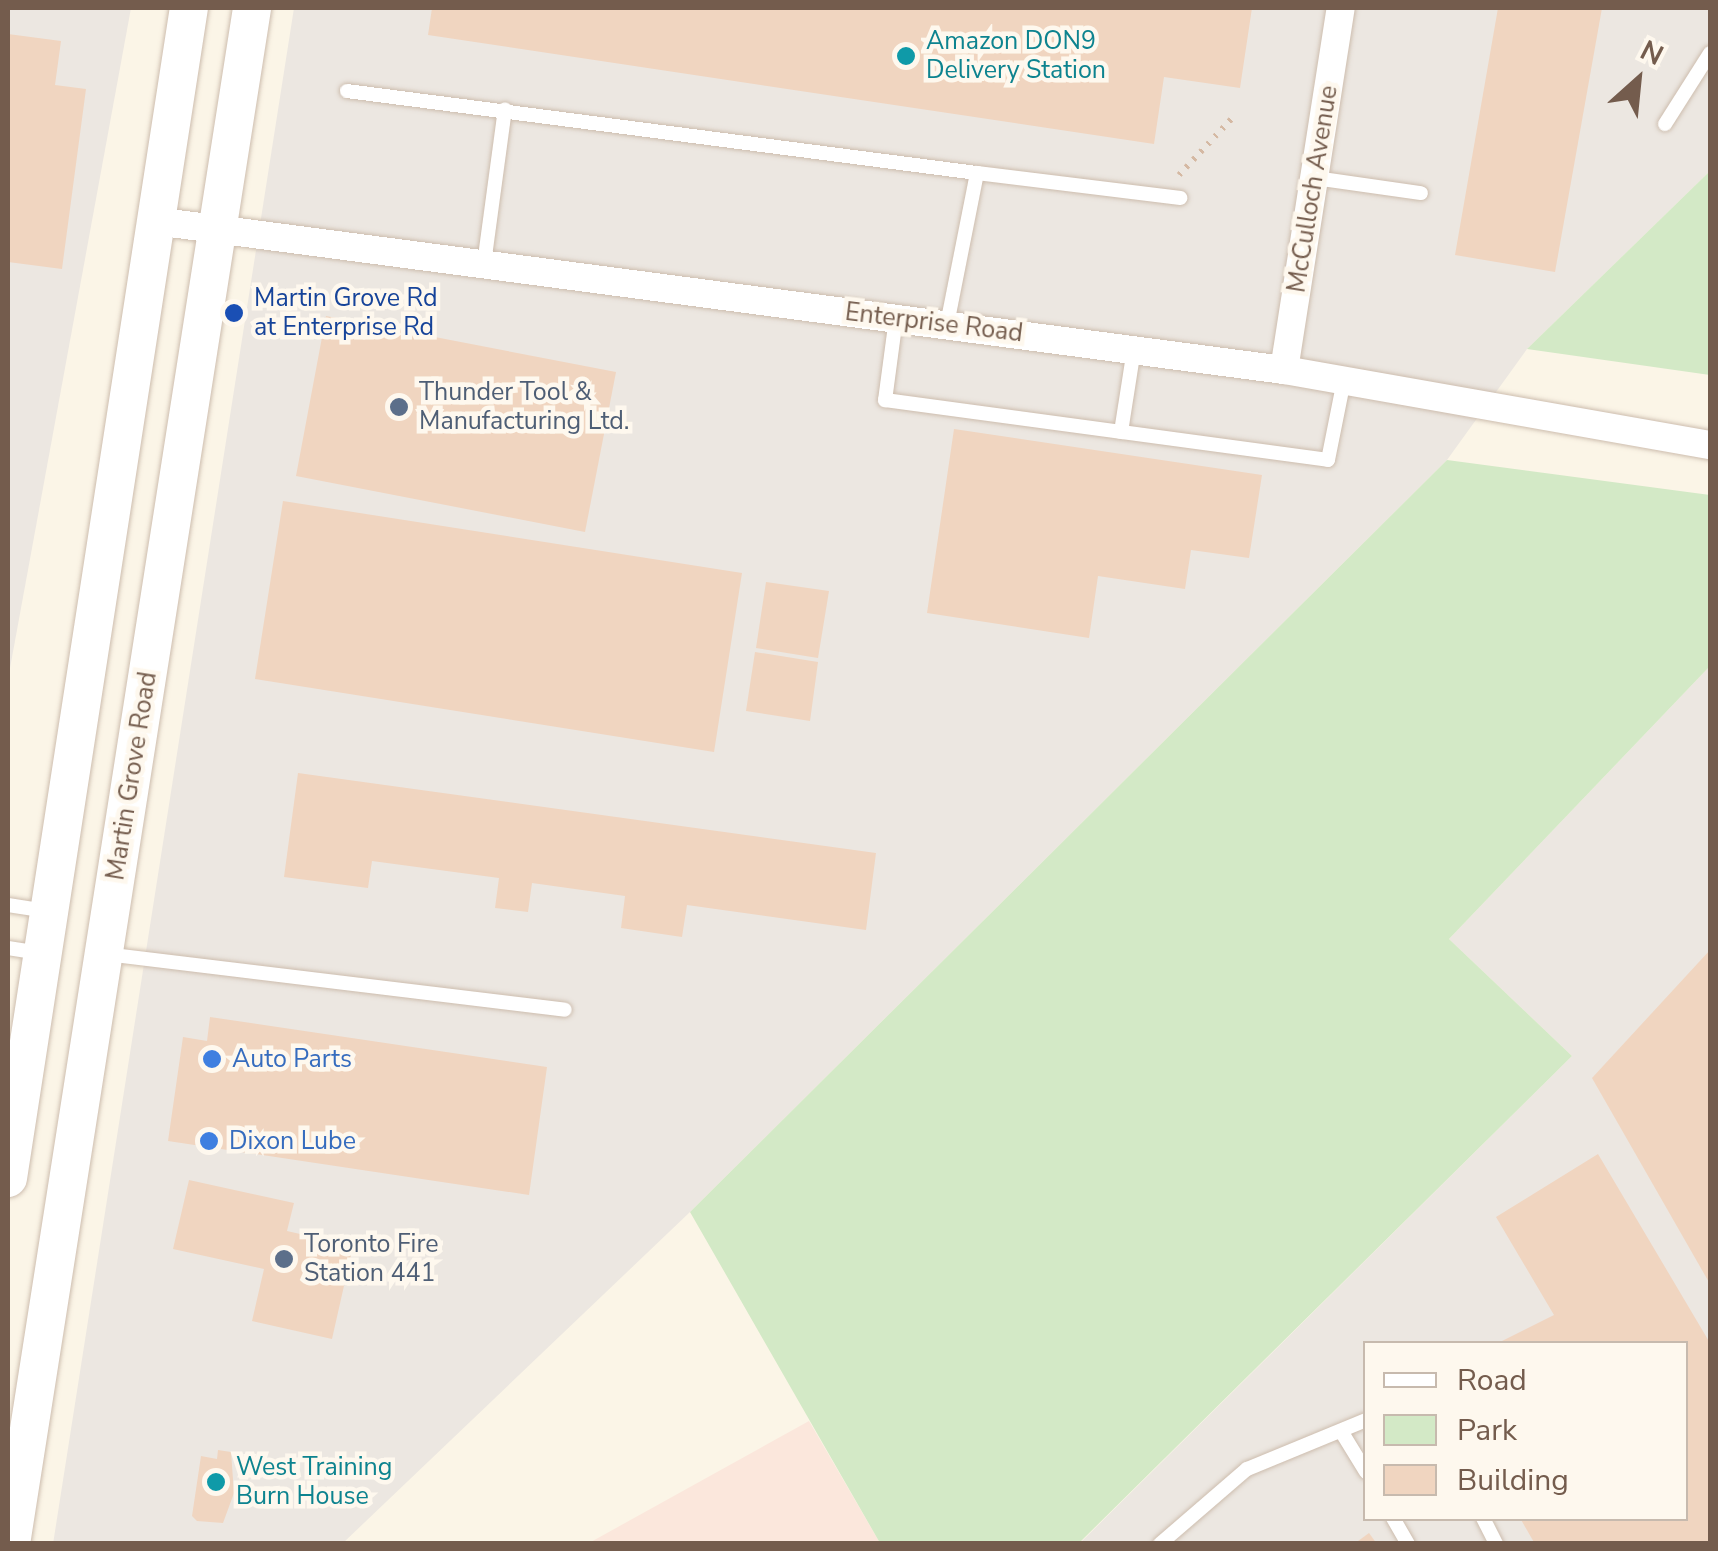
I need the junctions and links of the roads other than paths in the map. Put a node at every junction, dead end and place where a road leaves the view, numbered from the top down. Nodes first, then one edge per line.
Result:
1 (189, 8) edge
2 (252, 8) edge
3 (1341, 8) edge
4 (1710, 53) edge
5 (347, 91) dead end
6 (505, 108) junction
7 (1666, 124) dead end
8 (978, 173) junction
9 (1314, 178) junction
10 (1422, 194) dead end
11 (1180, 198) dead end
12 (154, 221) junction
13 (220, 228) junction
14 (484, 264) junction
15 (896, 318) junction
16 (946, 325) junction
17 (1134, 349) junction
18 (1284, 370) junction
19 (1344, 380) junction
20 (1121, 432) junction
21 (1710, 445) edge
22 (8, 905) edge
23 (47, 911) junction
24 (24, 951) edge
25 (104, 954) junction
26 (565, 1010) dead end
27 (8, 1173) edge
28 (1363, 1421) edge
29 (1340, 1431) junction
30 (1363, 1467) edge
31 (1395, 1521) edge
32 (1484, 1521) edge
33 (10, 1544) edge
34 (1160, 1544) edge
35 (1408, 1544) edge
36 (1496, 1544) edge

1 - 12 main road
2 - 13 main road, Martin Grove Road
3 - 9 street, McCulloch Avenue
4 - 7 lane
5 - 6 lane
6 - 8 lane
6 - 14 lane
8 - 11 lane
8 - 16 lane
9 - 10 lane
9 - 18 street, McCulloch Avenue
12 - 13 street, Enterprise Road
12 - 23 main road
13 - 14 street, Enterprise Road
13 - 25 main road, Martin Grove Road
14 - 15 street, Enterprise Road
15 - 16 street, Enterprise Road
15 - 20 lane
16 - 17 street, Enterprise Road
17 - 18 street, Enterprise Road
17 - 20 lane
18 - 19 street, Enterprise Road
19 - 20 lane
19 - 21 street, Enterprise Road
22 - 23 lane
23 - 24 main road
24 - 27 main road
25 - 26 lane
25 - 33 main road, Martin Grove Road
28 - 29 lane
29 - 30 lane
29 - 34 lane
31 - 35 lane
32 - 36 lane

